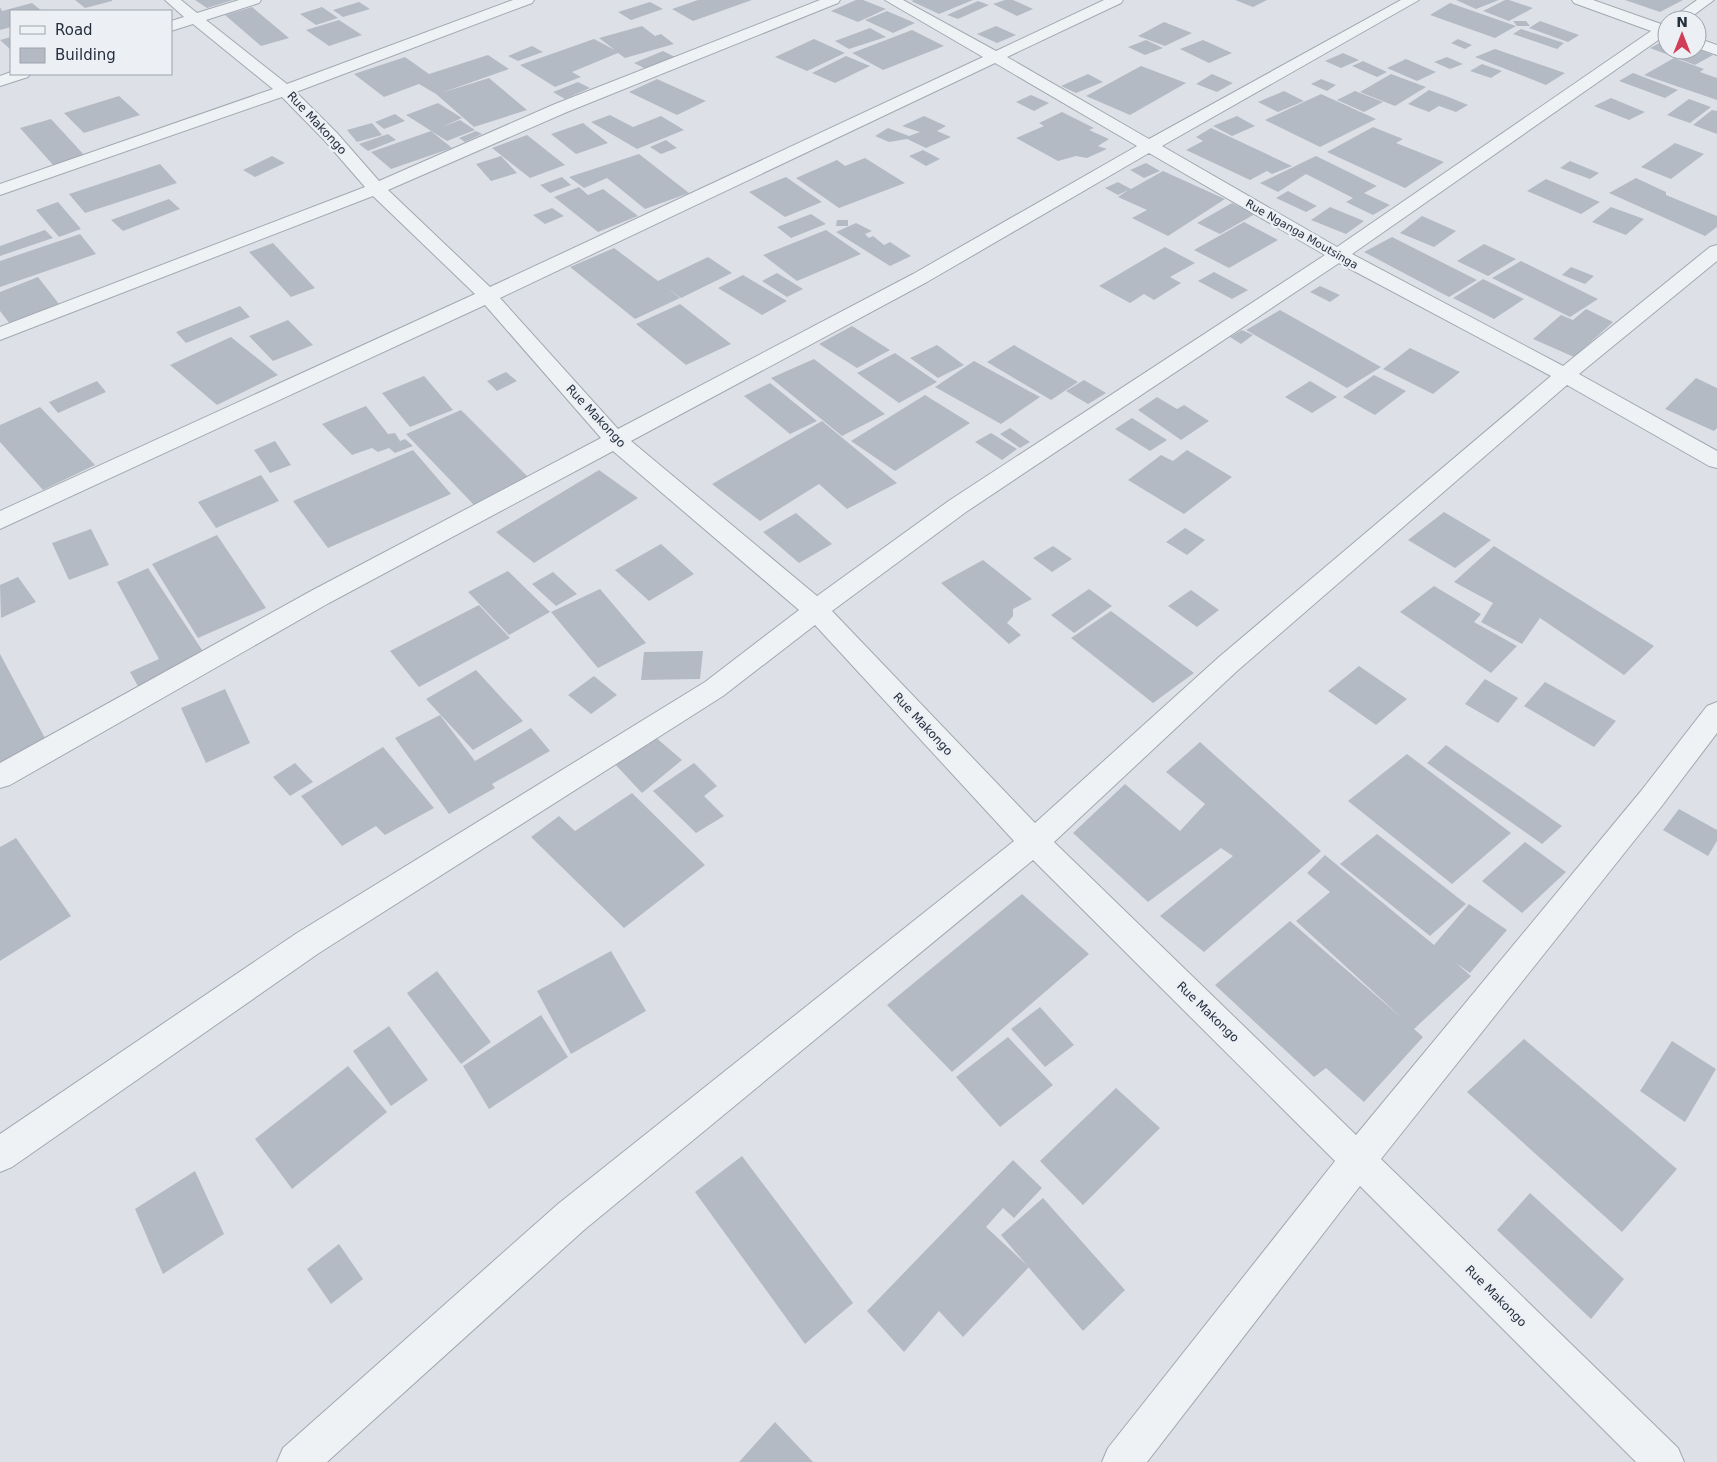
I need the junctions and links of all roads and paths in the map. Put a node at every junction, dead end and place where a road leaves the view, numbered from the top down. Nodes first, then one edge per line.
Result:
1 (172, 0) edge
2 (254, 0) edge
3 (527, 0) edge
4 (833, 0) edge
5 (892, 0) edge
6 (1116, 0) edge
7 (1412, 0) edge
8 (1579, 0) edge
9 (1707, 0) edge
10 (1693, 10) edge
11 (183, 23) edge
12 (1657, 24) edge
13 (1657, 35) edge
14 (994, 56) junction
15 (19, 75) edge
16 (0, 81) edge
17 (285, 90) junction
18 (1149, 146) junction
19 (376, 189) junction
20 (0, 190) edge
21 (1717, 251) edge
22 (1338, 255) junction
23 (488, 296) junction
24 (0, 334) edge
25 (1565, 376) junction
26 (616, 442) junction
27 (1717, 461) edge
28 (0, 522) edge
29 (816, 610) junction
30 (1717, 713) edge
31 (0, 777) edge
32 (1034, 842) junction
33 (0, 1155) edge
34 (1358, 1160) junction
35 (297, 1462) edge
36 (1122, 1462) edge
37 (1664, 1462) edge

1 - 11 street, Rue Makongo
2 - 11 street
3 - 17 street
4 - 19 street
5 - 14 street, Rue Nganga Moutsinga
6 - 14 street
7 - 18 street
8 - 12 street
9 - 10 street
11 - 17 street, Rue Makongo
13 - 22 street
14 - 18 street, Rue Nganga Moutsinga
14 - 23 street
15 - 16 street
17 - 19 street, Rue Makongo
17 - 20 street
18 - 22 street, Rue Nganga Moutsinga
18 - 26 street
19 - 23 street, Rue Makongo
19 - 24 street
21 - 25 street
22 - 25 street, Rue Nganga Moutsinga
22 - 29 street
23 - 26 street, Rue Makongo
23 - 28 street
25 - 27 street, Rue Nganga Moutsinga
25 - 32 street
26 - 29 street, Rue Makongo
26 - 31 street
29 - 32 street, Rue Makongo
29 - 33 street
30 - 34 street
32 - 34 street, Rue Makongo
32 - 35 street
34 - 36 street
34 - 37 street, Rue Makongo

